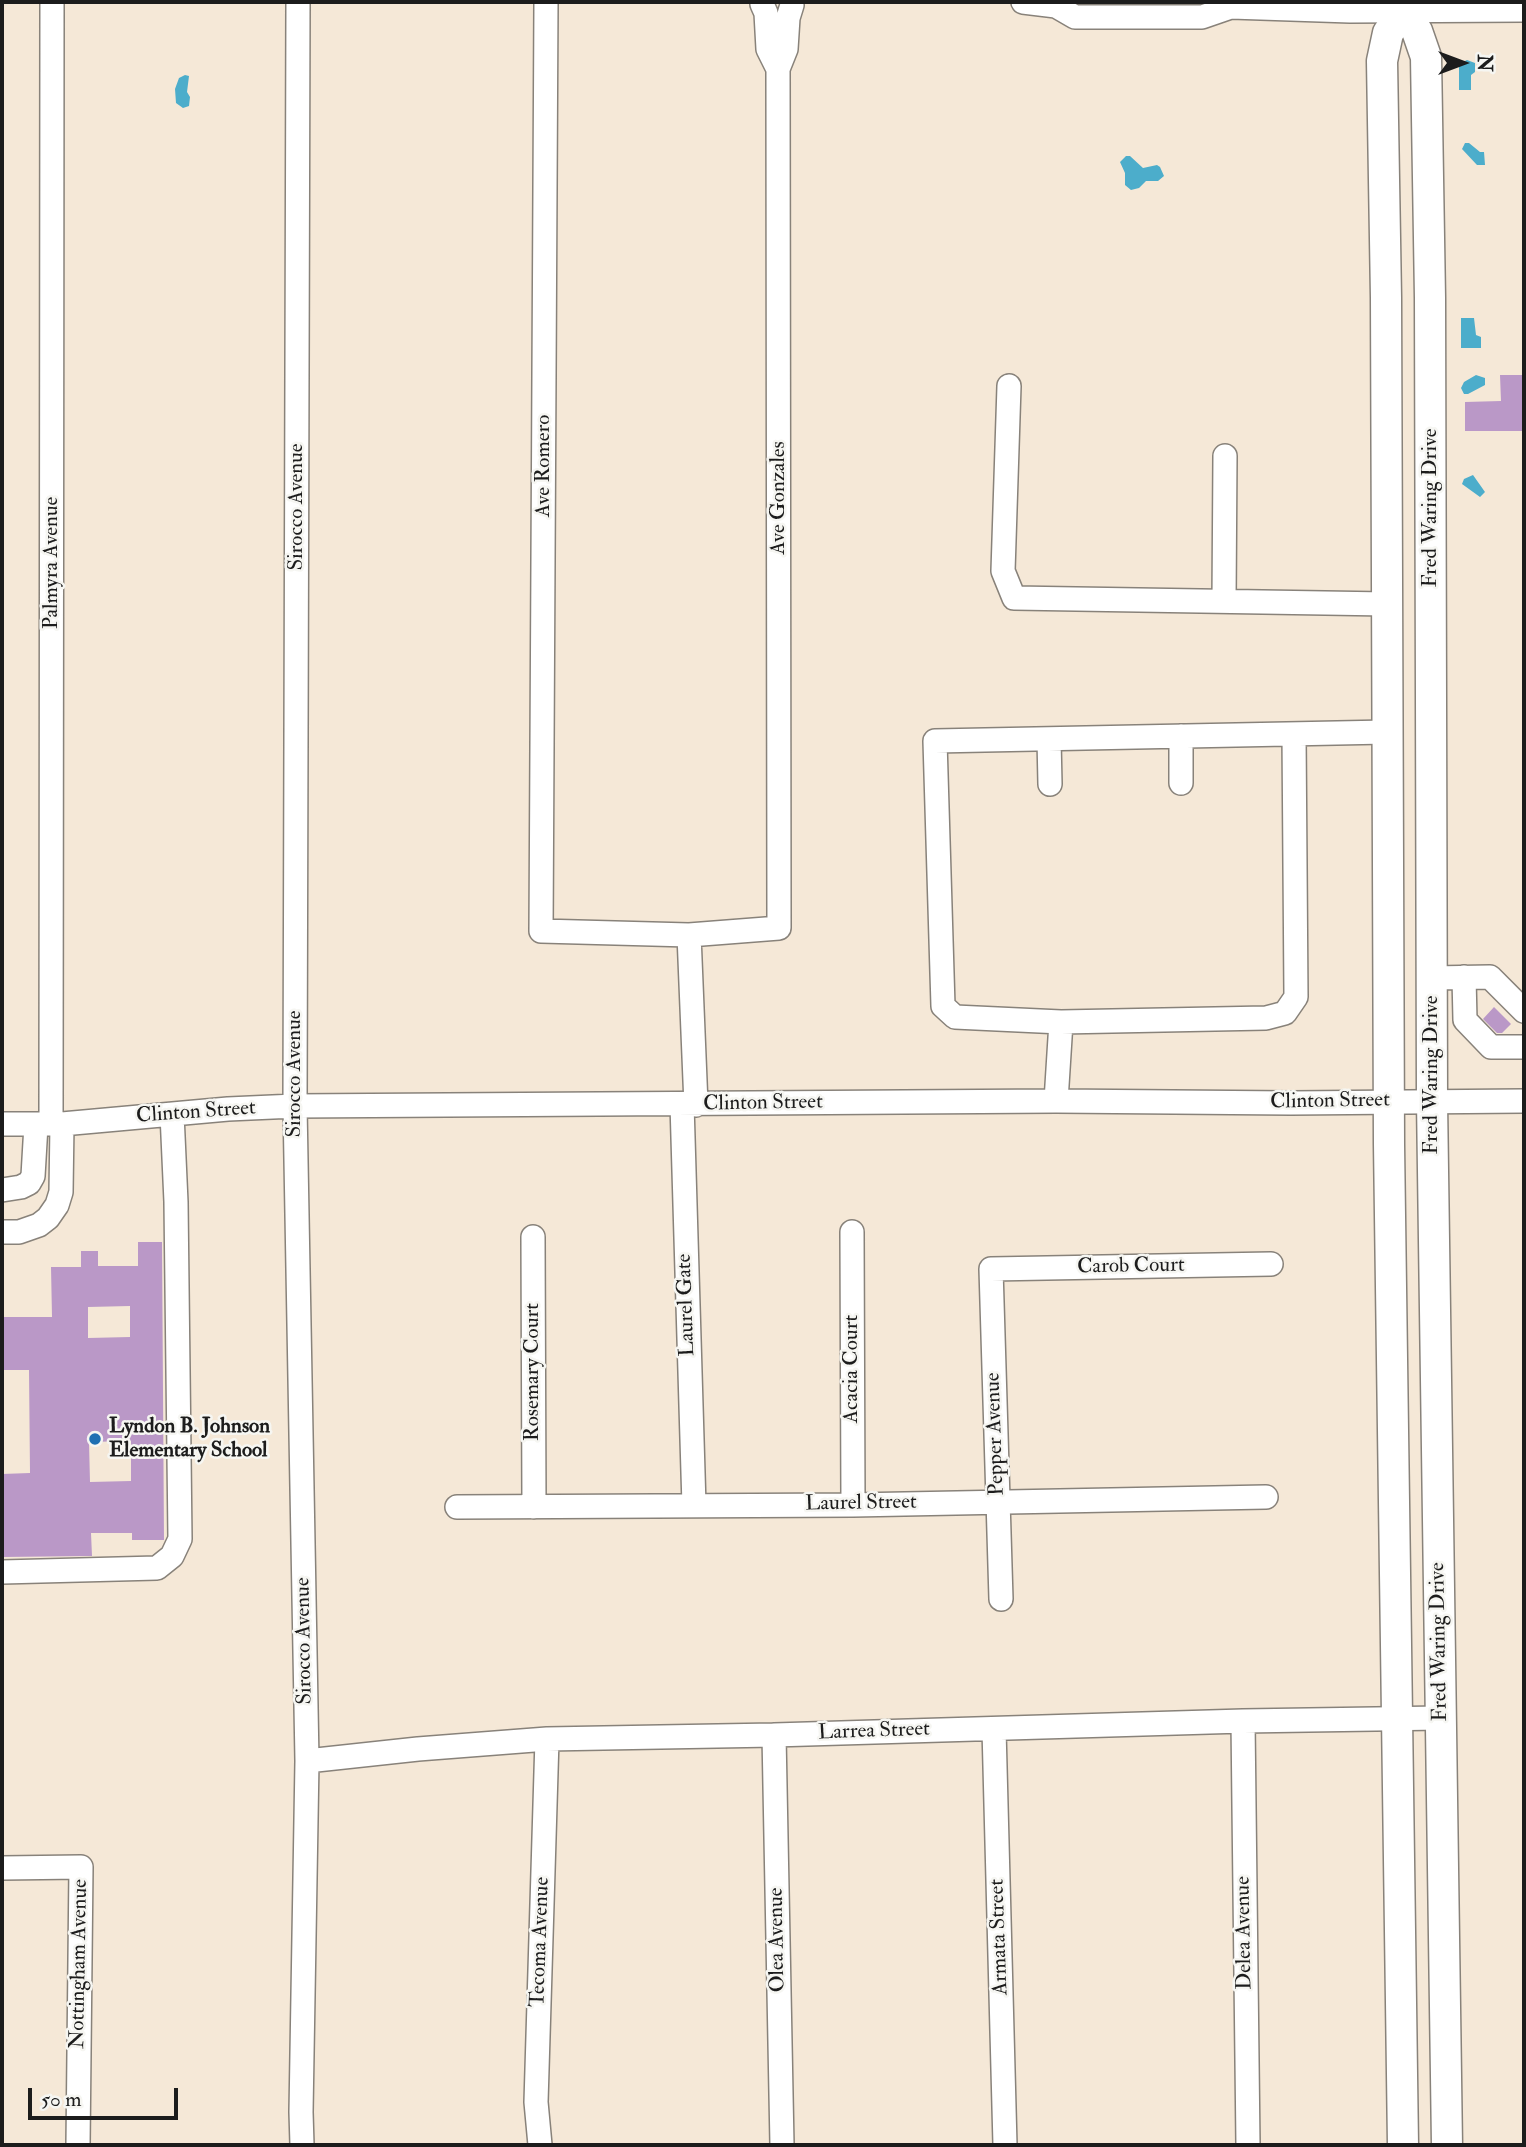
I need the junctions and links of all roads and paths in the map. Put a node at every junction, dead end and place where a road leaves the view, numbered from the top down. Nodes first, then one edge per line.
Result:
1 (52, 2) edge
2 (298, 2) edge
3 (546, 2) edge
4 (1023, 2) edge
5 (761, 3) edge
6 (794, 3) edge
7 (1059, 4) edge
8 (1225, 4) edge
9 (1403, 6) edge
10 (1524, 10) edge
11 (778, 69) junction
12 (1386, 326) junction
13 (1430, 326) junction
14 (1009, 386) dead end
15 (1226, 456) dead end
16 (1224, 601) junction
17 (1387, 604) junction
18 (1387, 732) junction
19 (1294, 734) junction
20 (1181, 736) junction
21 (1049, 739) junction
22 (1181, 783) dead end
23 (1050, 784) dead end
24 (689, 935) junction
25 (1464, 977) junction
26 (1431, 978) junction
27 (1524, 1011) edge
28 (1061, 1022) junction
29 (1524, 1047) edge
30 (1056, 1101) junction
31 (1389, 1101) junction
32 (1432, 1101) junction
33 (1524, 1101) edge
34 (689, 1104) junction
35 (295, 1106) junction
36 (172, 1114) junction
37 (2, 1124) edge
38 (50, 1124) junction
39 (2, 1190) edge
40 (852, 1232) dead end
41 (2, 1233) edge
42 (533, 1237) dead end
43 (1271, 1264) dead end
44 (990, 1269) joint
45 (1266, 1497) dead end
46 (999, 1501) junction
47 (853, 1505) junction
48 (694, 1506) junction
49 (457, 1507) dead end
50 (534, 1507) junction
51 (2, 1572) edge
52 (1001, 1599) dead end
53 (1397, 1718) junction
54 (1441, 1718) junction
55 (1242, 1721) junction
56 (994, 1729) junction
57 (774, 1735) junction
58 (547, 1739) junction
59 (307, 1762) junction
60 (2, 1868) edge
61 (78, 2145) edge
62 (302, 2145) edge
63 (540, 2145) edge
64 (782, 2145) edge
65 (1005, 2145) edge
66 (1248, 2145) edge
67 (1404, 2145) edge
68 (1447, 2145) edge

1 - 38 street, Palmyra Avenue
2 - 35 street, Sirocco Avenue
3 - 24 street, Ave Romero
4 - 7 street
5 - 6 street
5 - 11 street, Ave Gonzales
6 - 11 street, Ave Gonzales
7 - 8 street
8 - 9 street
9 - 10 street
9 - 12 main road, Fred Waring Drive
9 - 13 main road, Fred Waring Drive
11 - 24 street, Ave Gonzales
12 - 13 main road
12 - 17 main road, Fred Waring Drive
13 - 26 main road, Fred Waring Drive
14 - 16 street
15 - 16 street
16 - 17 street
17 - 18 main road, Fred Waring Drive
18 - 19 street
18 - 31 main road, Fred Waring Drive
19 - 20 street
19 - 28 street
20 - 21 street
20 - 22 street
21 - 23 street
21 - 28 street
24 - 34 street, Laurel Gate
25 - 26 street
25 - 27 street
25 - 29 street
26 - 32 main road, Fred Waring Drive
28 - 30 street
30 - 31 street, Clinton Street
30 - 34 street, Clinton Street
31 - 32 street, Clinton Street
31 - 53 main road, Fred Waring Drive
32 - 33 street, Clinton Street
32 - 54 main road, Fred Waring Drive
34 - 35 street, Clinton Street
34 - 48 street, Laurel Gate
35 - 36 street, Clinton Street
35 - 59 street, Sirocco Avenue
36 - 38 street, Clinton Street
36 - 51 street
37 - 38 street, Clinton Street
38 - 39 street
38 - 41 street
40 - 47 street, Acacia Court
42 - 50 street, Rosemary Court
43 - 44 street, Carob Court
44 - 46 street, Pepper Avenue
45 - 46 street, Laurel Street
46 - 47 street, Laurel Street
46 - 52 street, Pepper Avenue
47 - 48 street, Laurel Street
48 - 50 street, Laurel Street
49 - 50 street, Laurel Street
53 - 54 street, Larrea Street
53 - 55 street, Larrea Street
53 - 67 main road, Fred Waring Drive
54 - 68 main road, Fred Waring Drive
55 - 56 street, Larrea Street
55 - 66 street, Delea Avenue
56 - 57 street, Larrea Street
56 - 65 street, Armata Street
57 - 58 street, Larrea Street
57 - 64 street, Olea Avenue
58 - 59 street, Larrea Street
58 - 63 street, Tecoma Avenue
59 - 62 street, Sirocco Avenue
60 - 61 street, Nottingham Avenue

